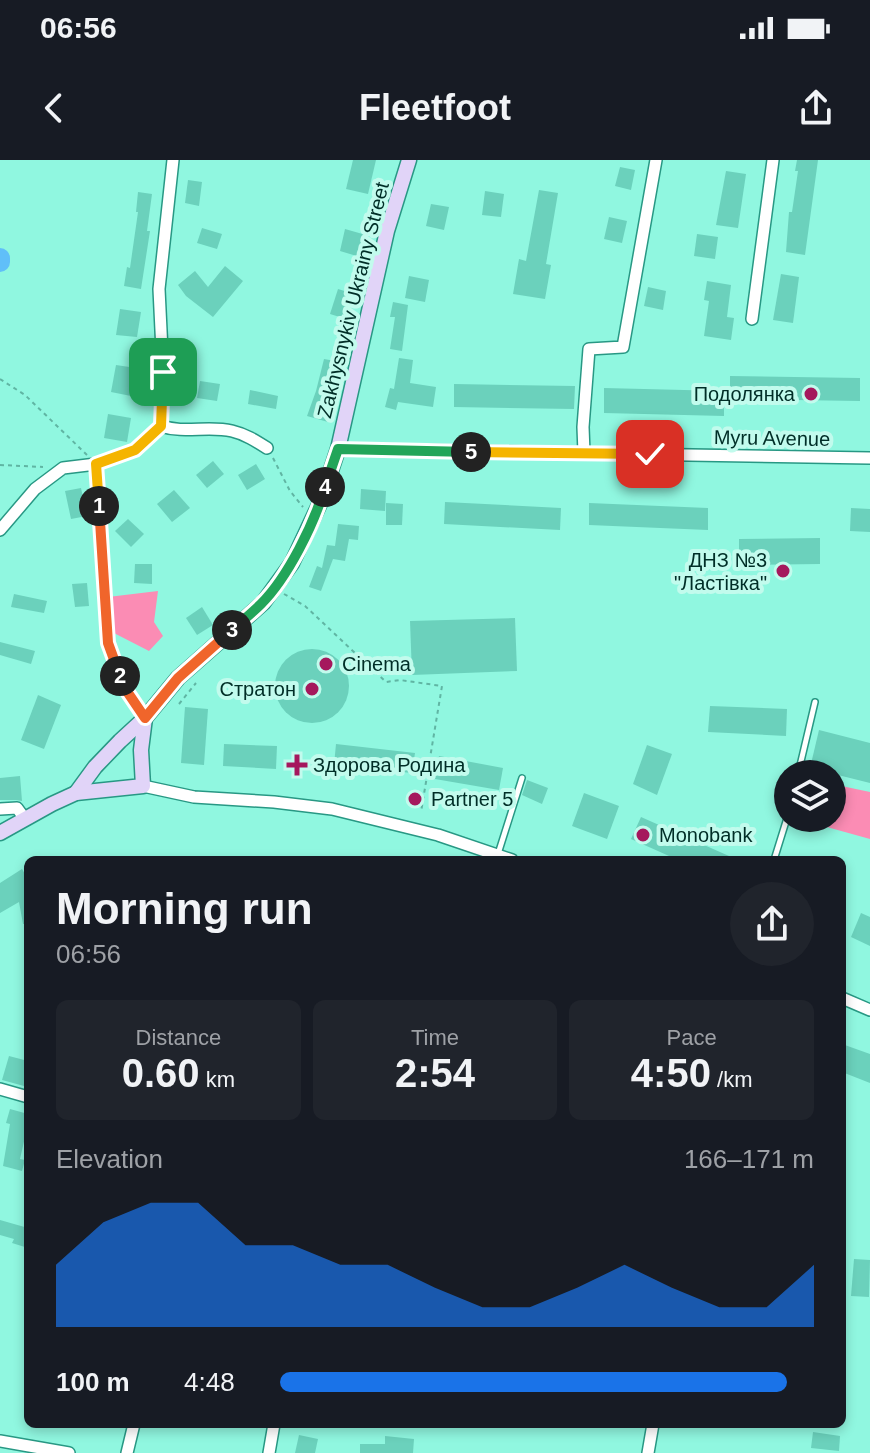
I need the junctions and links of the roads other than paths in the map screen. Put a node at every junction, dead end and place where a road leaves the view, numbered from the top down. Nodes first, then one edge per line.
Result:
1 (173, 160) edge
2 (409, 160) edge
3 (656, 160) edge
4 (773, 160) edge
5 (752, 319) dead end
6 (161, 426) junction
7 (267, 448) road end
8 (338, 449) junction
9 (584, 453) junction
10 (870, 458) edge
11 (96, 464) junction
12 (0, 530) edge
13 (815, 702) dead end
14 (145, 718) junction
15 (801, 760) edge
16 (522, 778) dead end
17 (143, 786) junction
18 (76, 793) junction
19 (0, 809) edge
20 (25, 819) junction
21 (783, 832) edge
22 (0, 833) edge
23 (498, 855) joint
24 (775, 856) edge
25 (846, 1000) edge
26 (870, 1010) edge
27 (0, 1089) edge
28 (24, 1096) edge
29 (133, 1428) edge
30 (273, 1428) edge
31 (652, 1428) edge
32 (0, 1441) edge
33 (69, 1453) edge
34 (127, 1453) edge
35 (269, 1453) edge
36 (648, 1453) edge

1 - 6 street
2 - 8 main road, Zakhysnykiv Ukrainy Street
3 - 9 street
4 - 5 street
6 - 7 street
6 - 11 street
8 - 9 street, Myru Avenue
8 - 14 main road, Zakhysnykiv Ukrainy Street
9 - 10 street, Myru Avenue
11 - 12 street
11 - 14 street
13 - 15 lane
14 - 17 main road
14 - 18 main road, Zakhysnykiv Ukrainy Street
16 - 23 lane
17 - 18 main road
17 - 23 street
18 - 20 main road
19 - 20 street
20 - 22 main road
21 - 24 lane
25 - 26 street
27 - 28 street
29 - 34 street
30 - 35 street
31 - 36 street
32 - 33 street

